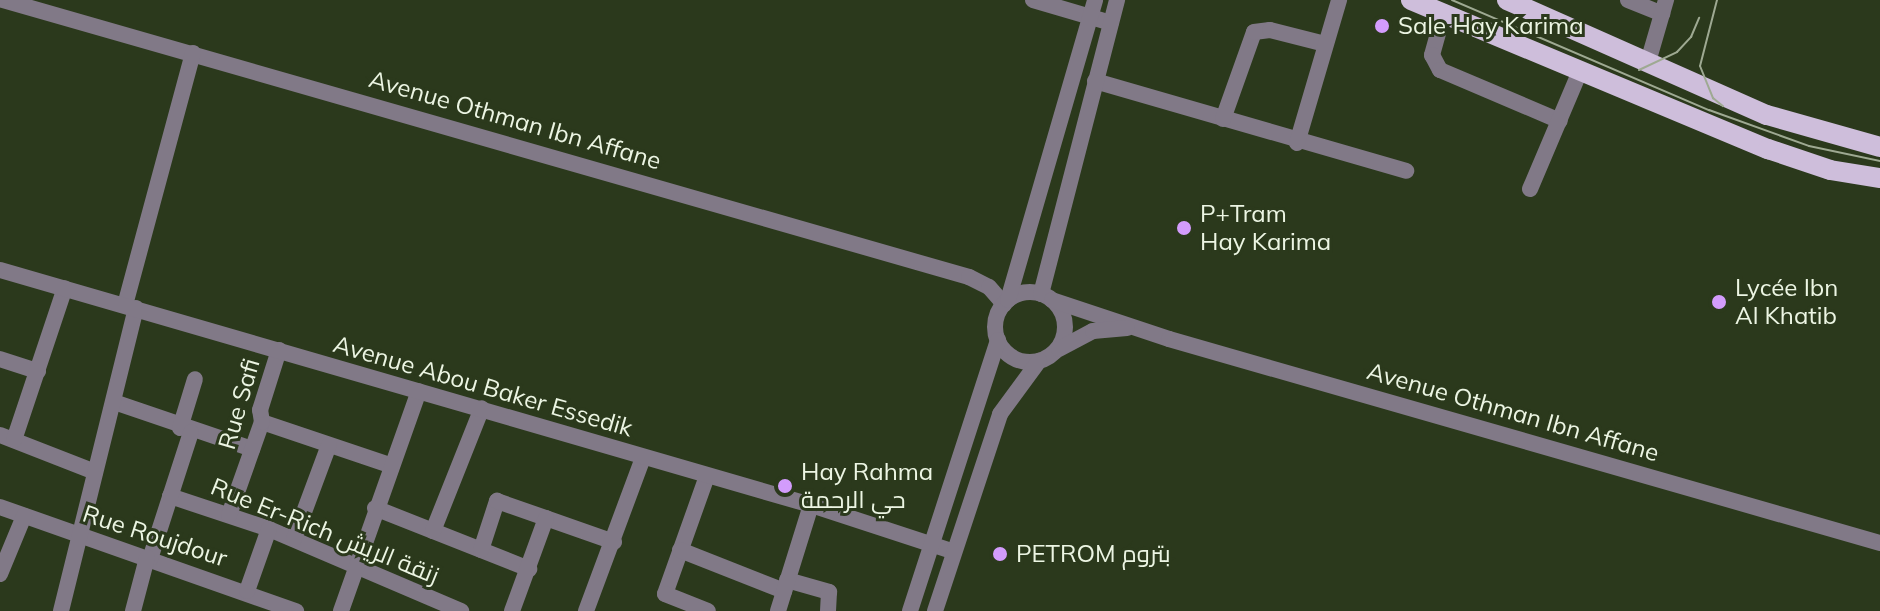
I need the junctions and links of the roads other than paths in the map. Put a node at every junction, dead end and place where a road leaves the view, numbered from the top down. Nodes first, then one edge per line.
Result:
1 (3, 0) edge
2 (1033, 0) edge
3 (1117, 0) edge
4 (1339, 0) edge
5 (1411, 0) edge
6 (1507, 0) edge
7 (1628, 0) edge
8 (1664, 7) edge
9 (1093, 8) edge
10 (1444, 12) junction
11 (1111, 23) junction
12 (1325, 44) junction
13 (193, 53) junction
14 (1648, 62) junction
15 (1580, 71) junction
16 (1095, 81) junction
17 (1223, 119) junction
18 (1560, 121) junction
19 (1297, 143) junction
20 (1880, 147) edge
21 (1406, 171) dead end
22 (1880, 178) edge
23 (1530, 189) dead end
24 (0, 270) edge
25 (65, 288) junction
26 (1046, 297) junction
27 (1006, 302) junction
28 (130, 307) junction
29 (1132, 328) junction
30 (998, 340) junction
31 (279, 350) junction
32 (1056, 350) junction
33 (0, 359) edge
34 (1039, 361) junction
35 (38, 371) junction
36 (195, 379) dead end
37 (419, 391) junction
38 (114, 402) junction
39 (482, 408) junction
40 (262, 422) junction
41 (185, 430) junction
42 (7, 437) edge
43 (329, 445) junction
44 (252, 449) junction
45 (643, 458) junction
46 (390, 465) junction
47 (95, 472) junction
48 (707, 476) junction
49 (170, 496) junction
50 (811, 505) junction
51 (0, 507) edge
52 (375, 508) junction
53 (229, 515) junction
54 (24, 516) junction
55 (546, 518) junction
56 (269, 529) junction
57 (433, 531) junction
58 (78, 537) junction
59 (294, 539) junction
60 (614, 542) junction
61 (931, 542) junction
62 (1880, 543) edge
63 (481, 550) junction
64 (680, 550) junction
65 (952, 551) junction
66 (149, 558) junction
67 (357, 564) junction
68 (529, 569) junction
69 (0, 574) edge
70 (786, 586) junction
71 (247, 591) junction
72 (421, 604) edge
73 (265, 605) edge
74 (61, 611) edge
75 (133, 611) edge
76 (296, 611) edge
77 (341, 611) edge
78 (461, 611) edge
79 (512, 611) edge
80 (586, 611) edge
81 (708, 611) edge
82 (778, 611) edge
83 (828, 611) edge
84 (910, 611) edge
85 (935, 611) edge

1 - 13 street, Avenue Othman Ibn Affane
2 - 9 street
3 - 11 street
4 - 12 street
5 - 10 main road
6 - 14 main road
7 - 8 street
8 - 14 street
9 - 11 street
9 - 27 street
10 - 15 main road
10 - 18 street
11 - 16 street
12 - 17 street
12 - 19 street
13 - 27 street, Avenue Othman Ibn Affane
13 - 28 street
14 - 20 main road
15 - 18 street
15 - 22 main road
16 - 17 street
16 - 26 street
17 - 19 street
18 - 23 street
19 - 21 street
24 - 25 street, Avenue Abou Baker Essedik
25 - 28 street, Avenue Abou Baker Essedik
25 - 35 street
26 - 27 street
26 - 29 street, Avenue Othman Ibn Affane
26 - 32 street
27 - 30 street
28 - 31 street, Avenue Abou Baker Essedik
28 - 38 street
29 - 32 street, Avenue Othman Ibn Affane
29 - 62 street, Avenue Othman Ibn Affane
30 - 34 street
30 - 61 street
31 - 37 street, Avenue Abou Baker Essedik
31 - 40 street, Rue Safi
32 - 34 street
33 - 35 street
34 - 65 street
35 - 42 street
36 - 41 street
37 - 39 street, Avenue Abou Baker Essedik
37 - 46 street
38 - 41 street
38 - 47 street
39 - 45 street, Avenue Abou Baker Essedik
39 - 57 street
40 - 43 street
40 - 44 street, Rue Safi
41 - 44 street
41 - 49 street
42 - 47 street
43 - 46 street
43 - 59 street
44 - 53 street, Rue Safi
45 - 48 street, Avenue Abou Baker Essedik
45 - 60 street
46 - 52 street
47 - 58 street
48 - 50 street, Avenue Abou Baker Essedik
48 - 64 street
49 - 53 street, Rue Er-Rich زنقة الريش
49 - 66 street
50 - 61 street, Avenue Abou Baker Essedik
50 - 70 street
51 - 54 street, Rue Roujdour
52 - 57 street
52 - 67 street
53 - 56 street, Rue Er-Rich زنقة الريش
54 - 58 street, Rue Roujdour
54 - 69 street
55 - 60 street
55 - 63 street
55 - 68 street
56 - 59 street, Rue Er-Rich زنقة الريش
56 - 71 street
57 - 63 street
58 - 66 street, Rue Roujdour
58 - 74 street
59 - 67 street, Rue Er-Rich زنقة الريش
60 - 80 street
61 - 65 street, Avenue Abou Baker Essedik
61 - 84 street
63 - 68 street
64 - 70 street
64 - 81 street
65 - 85 street
66 - 71 street, Rue Roujdour
66 - 75 street
67 - 72 street, Rue Er-Rich زنقة الريش
67 - 77 street
68 - 79 street
70 - 82 street
70 - 83 street
71 - 73 street, Rue Roujdour
72 - 78 street, Rue Er-Rich زنقة الريش
73 - 76 street, Rue Roujdour

